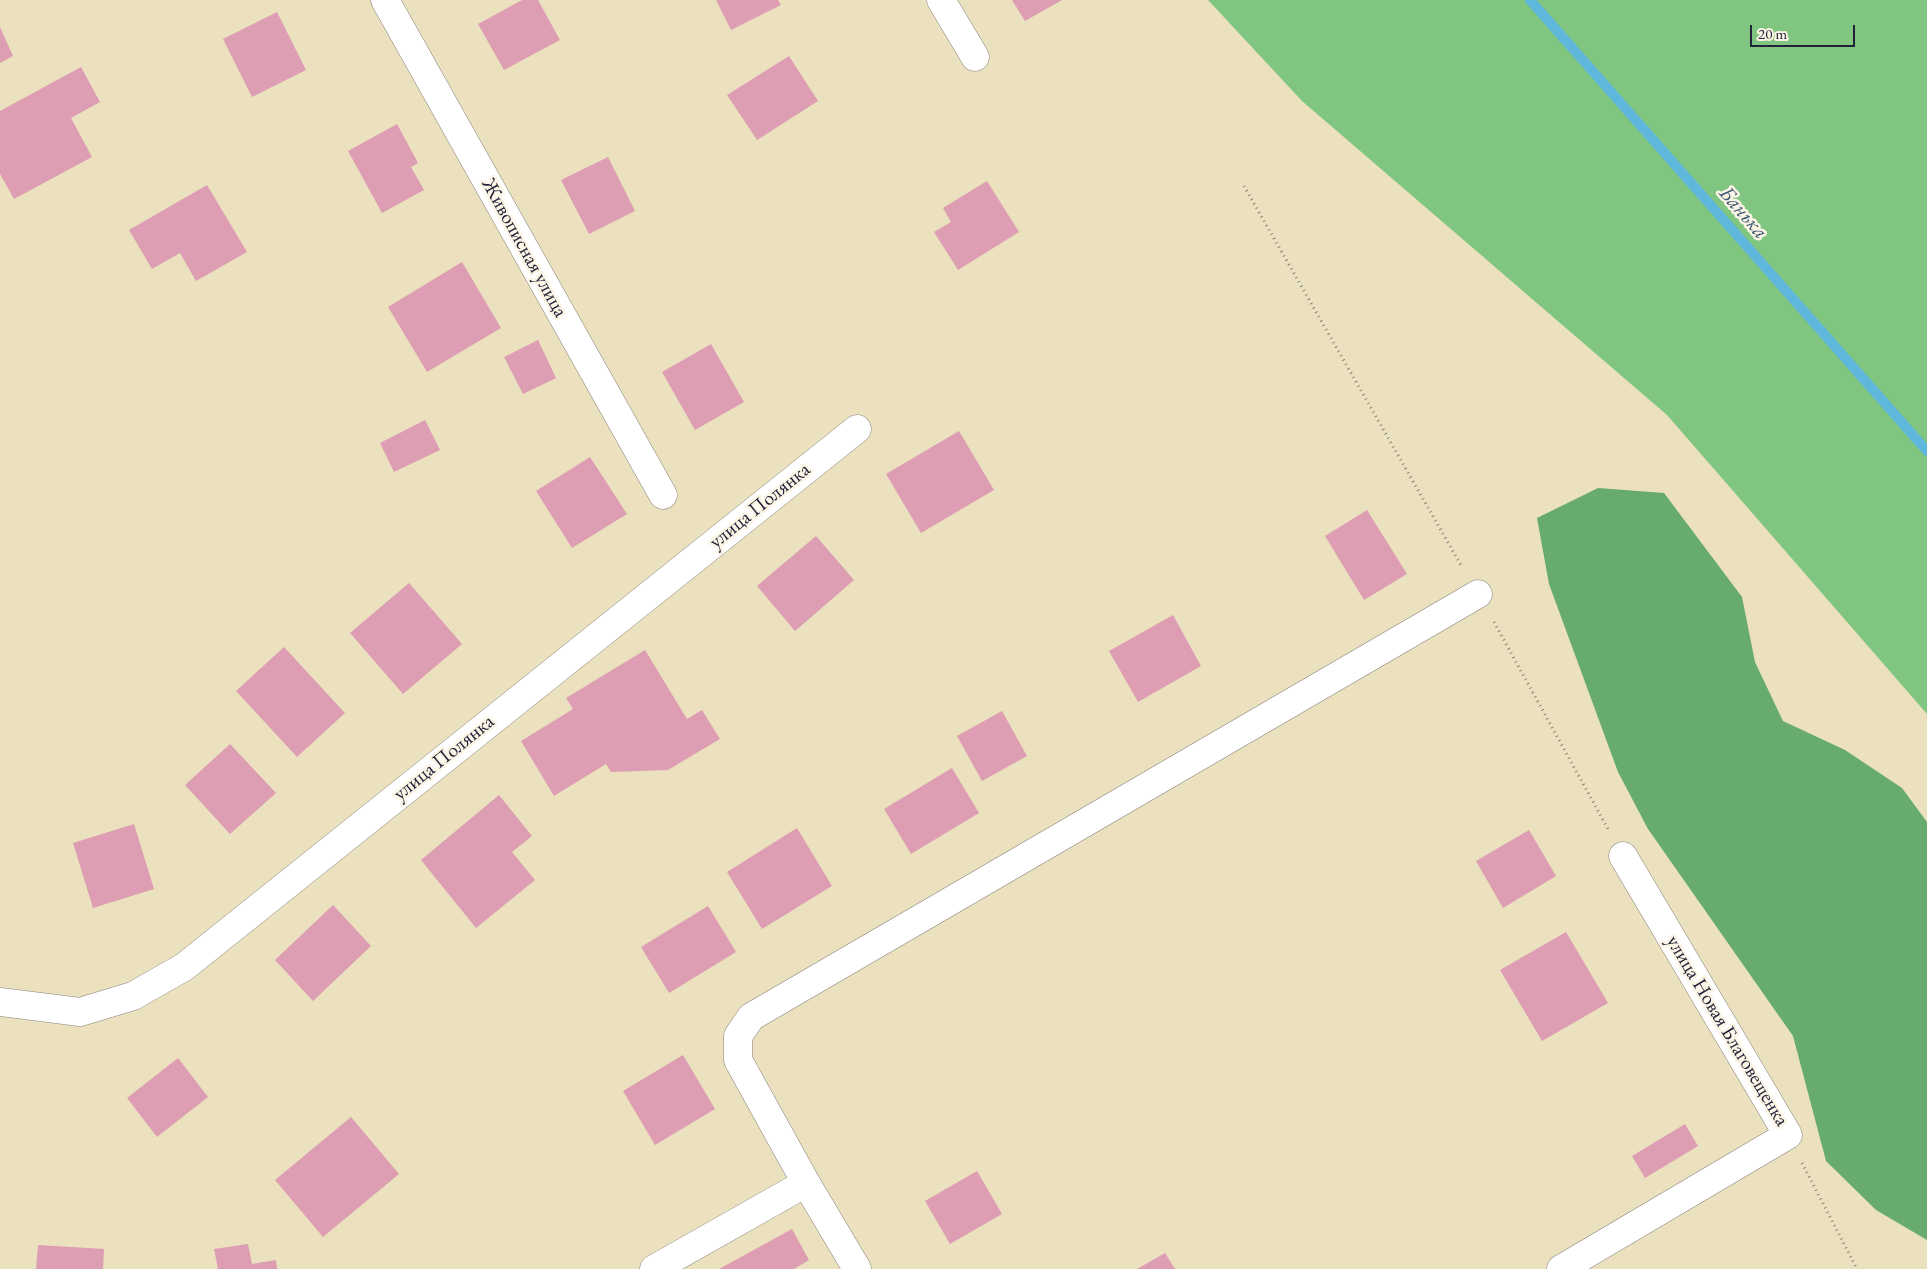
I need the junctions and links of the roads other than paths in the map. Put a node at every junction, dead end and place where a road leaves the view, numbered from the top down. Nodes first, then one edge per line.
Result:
1 (385, 0) edge
2 (941, 0) edge
3 (976, 57) dead end
4 (856, 429) dead end
5 (663, 495) dead end
6 (1478, 594) road end
7 (1623, 856) road end
8 (0, 1002) edge
9 (806, 1183) junction
10 (654, 1269) edge
11 (857, 1269) edge
12 (1561, 1269) edge

1 - 5 street, Живописная улица
2 - 3 street
4 - 8 street, улица Полянка
6 - 9 street
7 - 12 street, улица Новая Благовещенка
9 - 10 street
9 - 11 street

